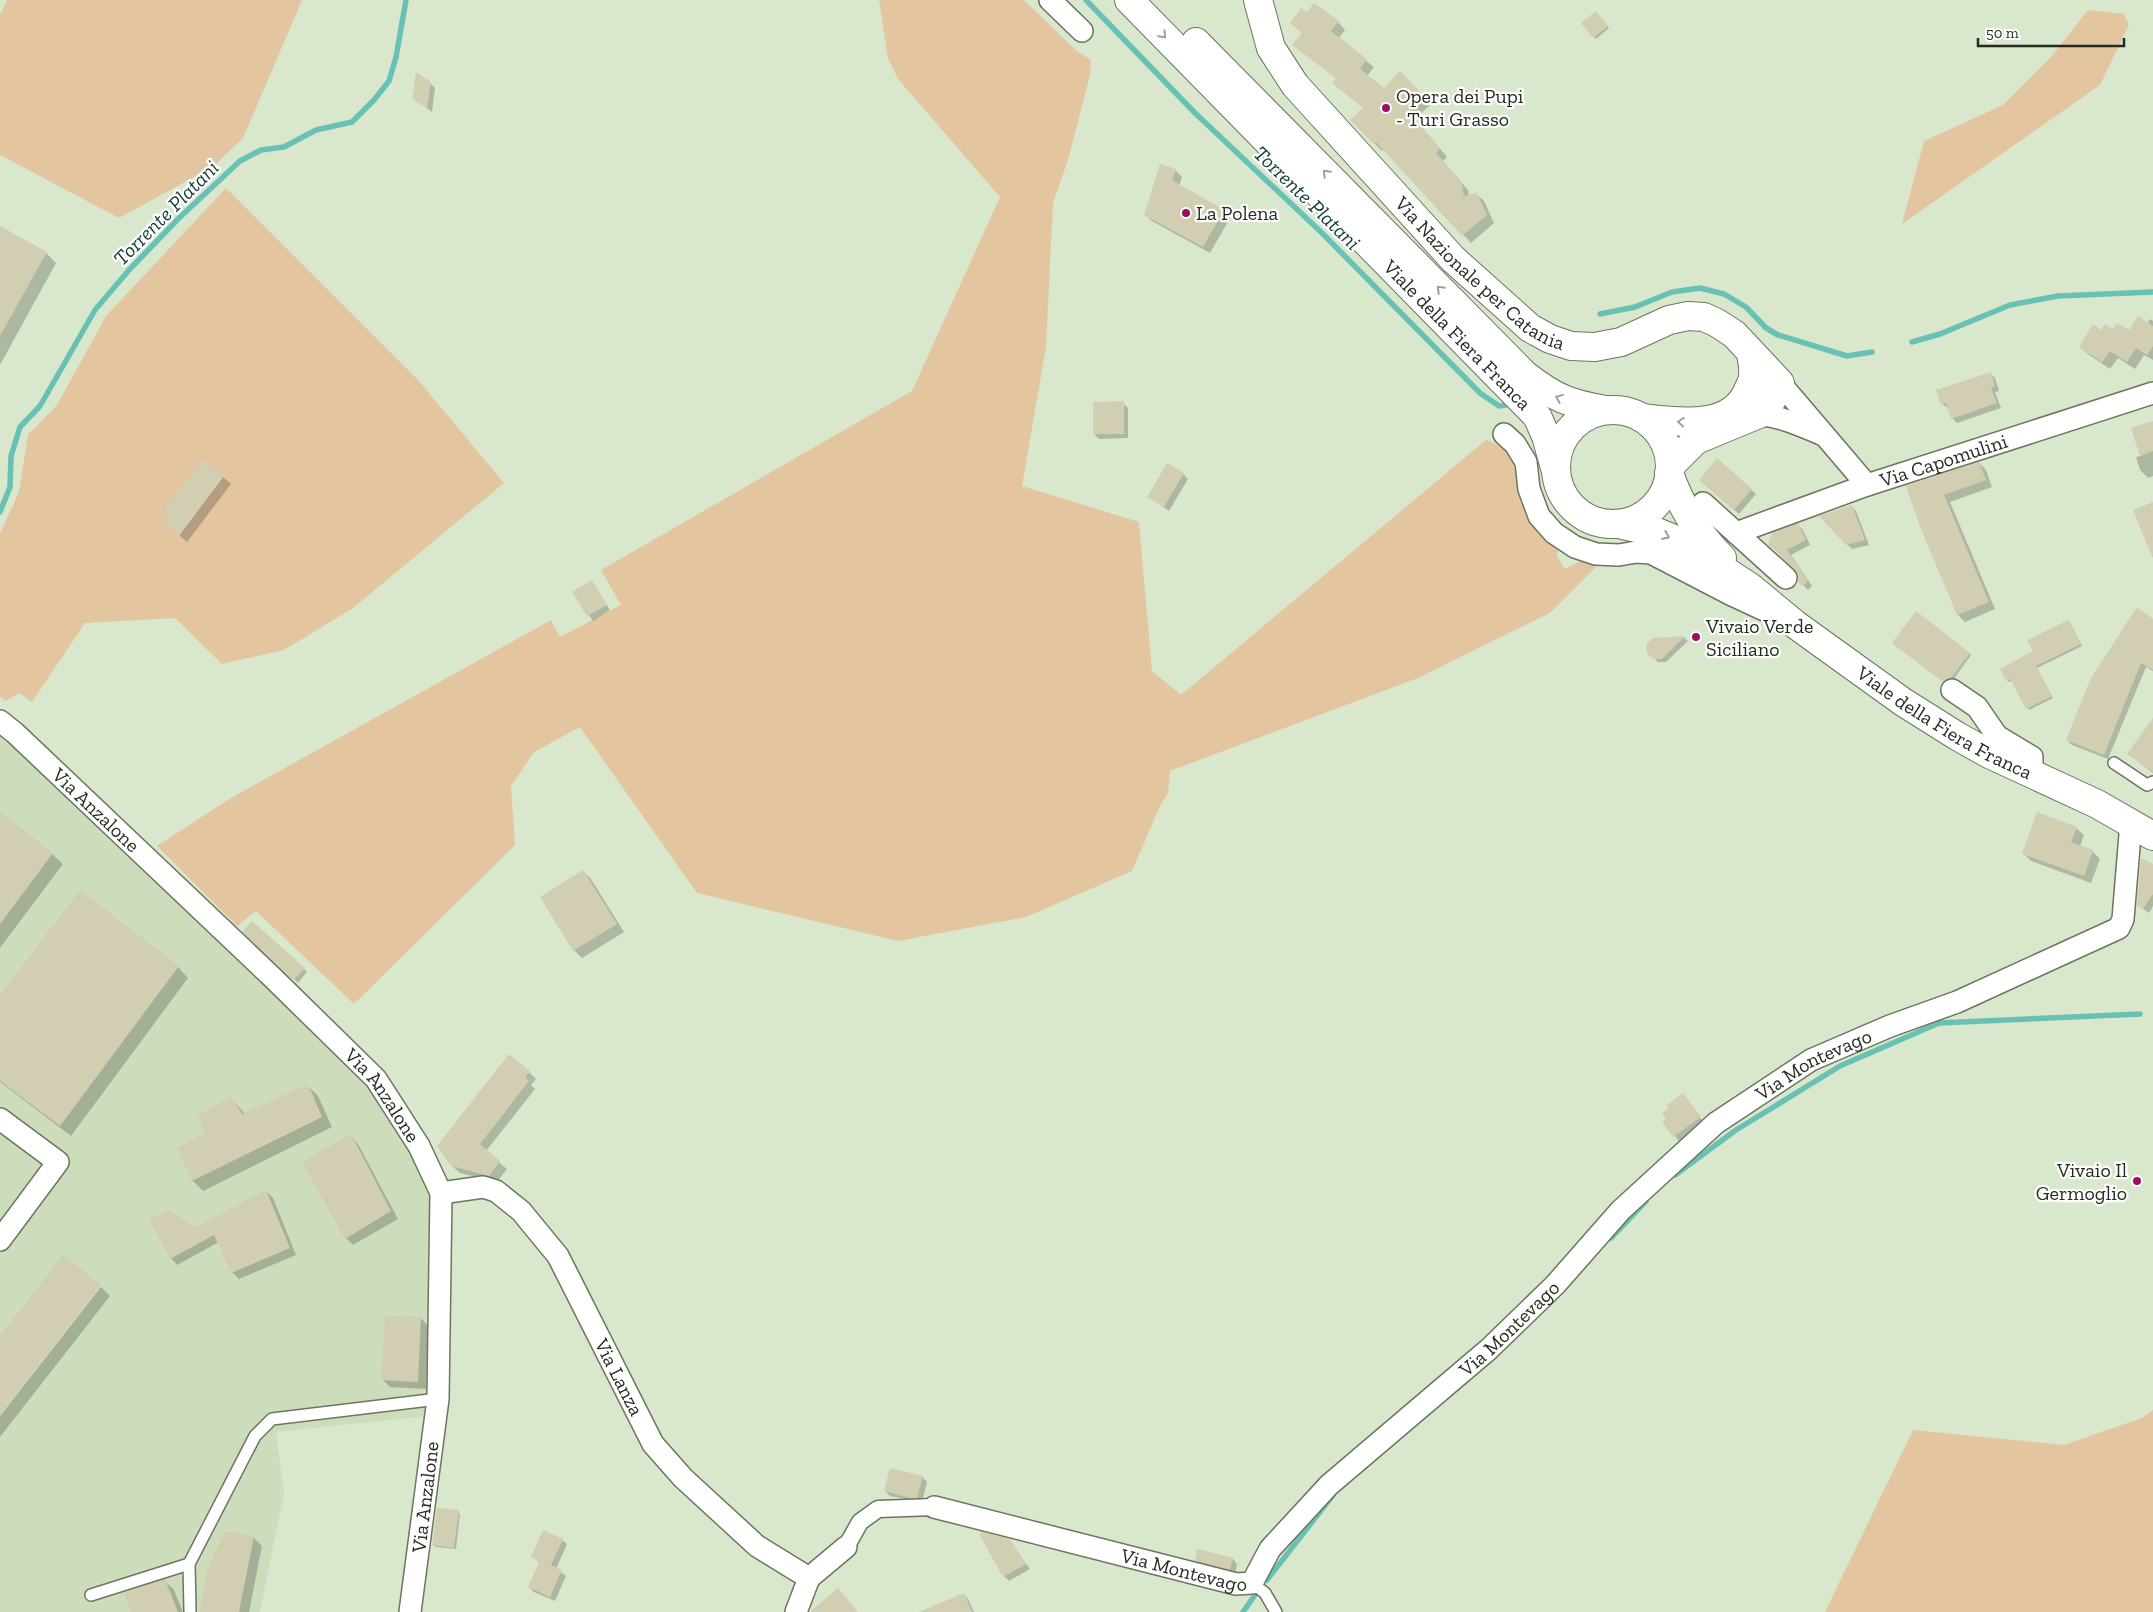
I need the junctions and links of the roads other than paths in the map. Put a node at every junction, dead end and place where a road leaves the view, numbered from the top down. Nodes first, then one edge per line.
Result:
1 (1050, 0) edge
2 (1129, 0) edge
3 (1154, 0) edge
4 (1258, 0) edge
5 (1082, 31) dead end
6 (1751, 353) junction
7 (1780, 383) junction
8 (2153, 393) edge
9 (1606, 410) junction
10 (1749, 411) junction
11 (1642, 418) junction
12 (1504, 434) dead end
13 (1828, 438) junction
14 (1555, 468) junction
15 (1670, 470) junction
16 (1867, 485) junction
17 (1703, 503) dead end
18 (1619, 524) junction
19 (1736, 533) junction
20 (1786, 578) dead end
21 (1750, 587) junction
22 (1796, 625) junction
23 (1952, 690) dead end
24 (0, 721) edge
25 (2114, 763) dead end
26 (2032, 774) junction
27 (2153, 782) edge
28 (2142, 829) edge
29 (0, 1119) edge
30 (441, 1193) junction
31 (0, 1240) edge
32 (438, 1398) junction
33 (934, 1507) joint
34 (846, 1547) joint
35 (189, 1564) junction
36 (809, 1578) junction
37 (1252, 1583) junction
38 (91, 1595) dead end
39 (190, 1610) dead end
40 (410, 1612) edge
41 (796, 1612) edge
42 (1276, 1612) edge

1 - 5 street
2 -> 14 main road, Viale della Fiera Franca
9 -> 3 main road, Viale della Fiera Franca
4 - 6 main road, Via Nazionale per Catania
6 - 7 main road, Via Nazionale per Catania
6 - 10 main road
7 - 10 main road
7 - 13 street
8 - 16 street, Via Capomulini
9 - 11 main road
9 - 14 main road
10 -> 11 main road
10 - 13 street
10 - 15 main road
11 - 15 main road
12 - 22 street
13 - 16 street
14 - 18 main road
15 - 18 main road
15 - 21 main road
16 - 19 street, Via Capomulini
17 - 19 street
18 -> 21 main road
19 - 20 street
21 - 22 main road, Viale della Fiera Franca
22 - 26 main road, Viale della Fiera Franca
23 - 26 street
24 - 30 street, Via Anzalone
25 - 27 lane
26 - 28 main road, Viale della Fiera Franca
28 - 37 street, Via Montevago
29 - 31 street
30 - 32 street, Via Anzalone
30 - 36 street, Via Lanza
32 - 35 lane
32 - 40 street, Via Anzalone
33 - 34 street, Via Montevago
33 - 37 street, Via Montevago
34 - 36 street, Via Montevago
35 - 38 lane
35 - 39 lane
36 - 41 street
37 - 42 lane

